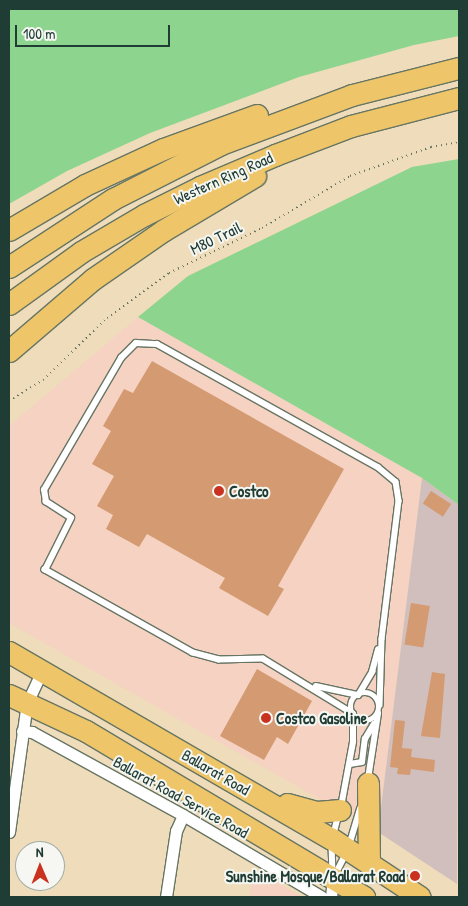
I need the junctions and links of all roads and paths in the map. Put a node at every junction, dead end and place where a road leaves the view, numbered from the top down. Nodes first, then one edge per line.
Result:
1 (459, 67) edge
2 (459, 98) edge
3 (399, 112) junction
4 (459, 142) edge
5 (9, 230) edge
6 (9, 267) edge
7 (9, 304) edge
8 (9, 351) edge
9 (9, 401) edge
10 (382, 639) junction
11 (9, 652) edge
12 (42, 671) junction
13 (310, 684) junction
14 (358, 694) junction
15 (18, 699) edge
16 (380, 705) junction
17 (353, 714) junction
18 (378, 714) junction
19 (375, 723) junction
20 (22, 731) junction
21 (350, 764) junction
22 (368, 783) junction
23 (244, 788) junction
24 (340, 810) junction
25 (183, 814) junction
26 (9, 832) edge
27 (340, 844) junction
28 (369, 864) junction
29 (332, 888) edge
30 (166, 897) edge
31 (322, 897) edge
32 (364, 897) edge
33 (420, 897) edge

1 - 5 highway
1 - 6 highway, Western Ring Road
2 - 3 highway, Western Ring Road
3 - 7 highway, Western Ring Road
3 - 8 highway
4 - 9 path, M80 Trail
10 - 13 lane
10 - 14 lane
10 - 16 lane
11 - 12 highway, Ballarat Road
12 - 15 street
12 - 23 highway, Ballarat Road
13 - 14 lane
13 - 17 lane
14 - 16 lane
14 - 17 lane
15 - 20 street
15 - 29 highway, Ballarat Road
16 - 18 lane
17 - 18 lane
17 - 21 lane
18 - 19 lane
19 - 21 lane
19 - 22 lane
20 - 25 street, Ballarat Road Service Road
20 - 26 street
21 - 24 lane
22 - 27 lane
22 - 28 highway
23 - 24 highway
23 - 27 highway, Ballarat Road
24 - 27 lane
25 - 30 street
25 - 31 street, Ballarat Road Service Road
27 - 28 highway, Ballarat Road
27 - 29 lane
27 - 29 lane
28 - 33 highway, Ballarat Road
29 - 32 highway, Ballarat Road

